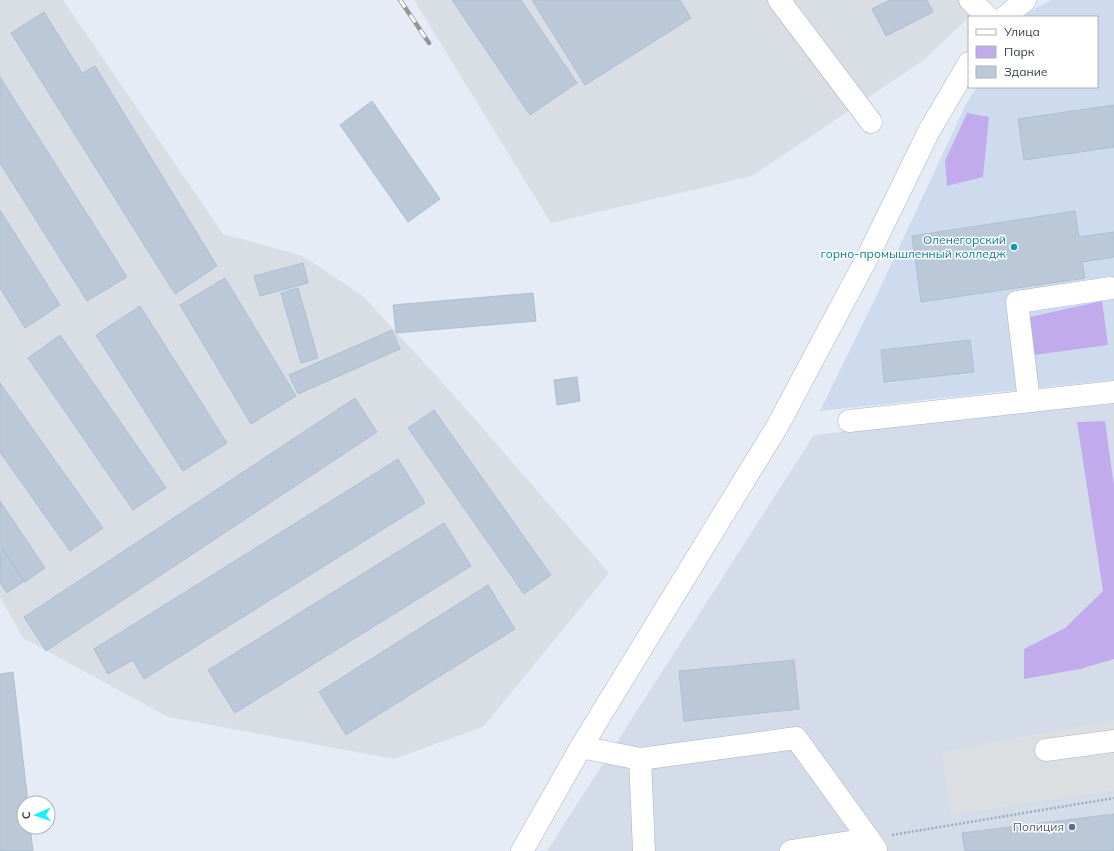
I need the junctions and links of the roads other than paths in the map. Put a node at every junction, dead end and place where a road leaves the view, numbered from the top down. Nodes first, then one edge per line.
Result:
1 (779, 0) edge
2 (970, 0) edge
3 (1025, 0) edge
4 (987, 16) edge
5 (1006, 16) edge
6 (968, 65) edge
7 (871, 122) dead end
8 (1111, 288) dead end
9 (1114, 392) edge
10 (1029, 402) junction
11 (849, 421) dead end
12 (1114, 741) edge
13 (581, 748) junction
14 (1046, 750) dead end
15 (640, 759) junction
16 (873, 845) edge
17 (522, 851) edge
18 (644, 851) edge
19 (791, 851) edge

1 - 7 street
2 - 4 street
3 - 5 street
6 - 13 street
8 - 10 street
9 - 10 street
10 - 11 street
12 - 14 street
13 - 15 street
13 - 17 street
15 - 16 street
15 - 18 street
16 - 19 street

